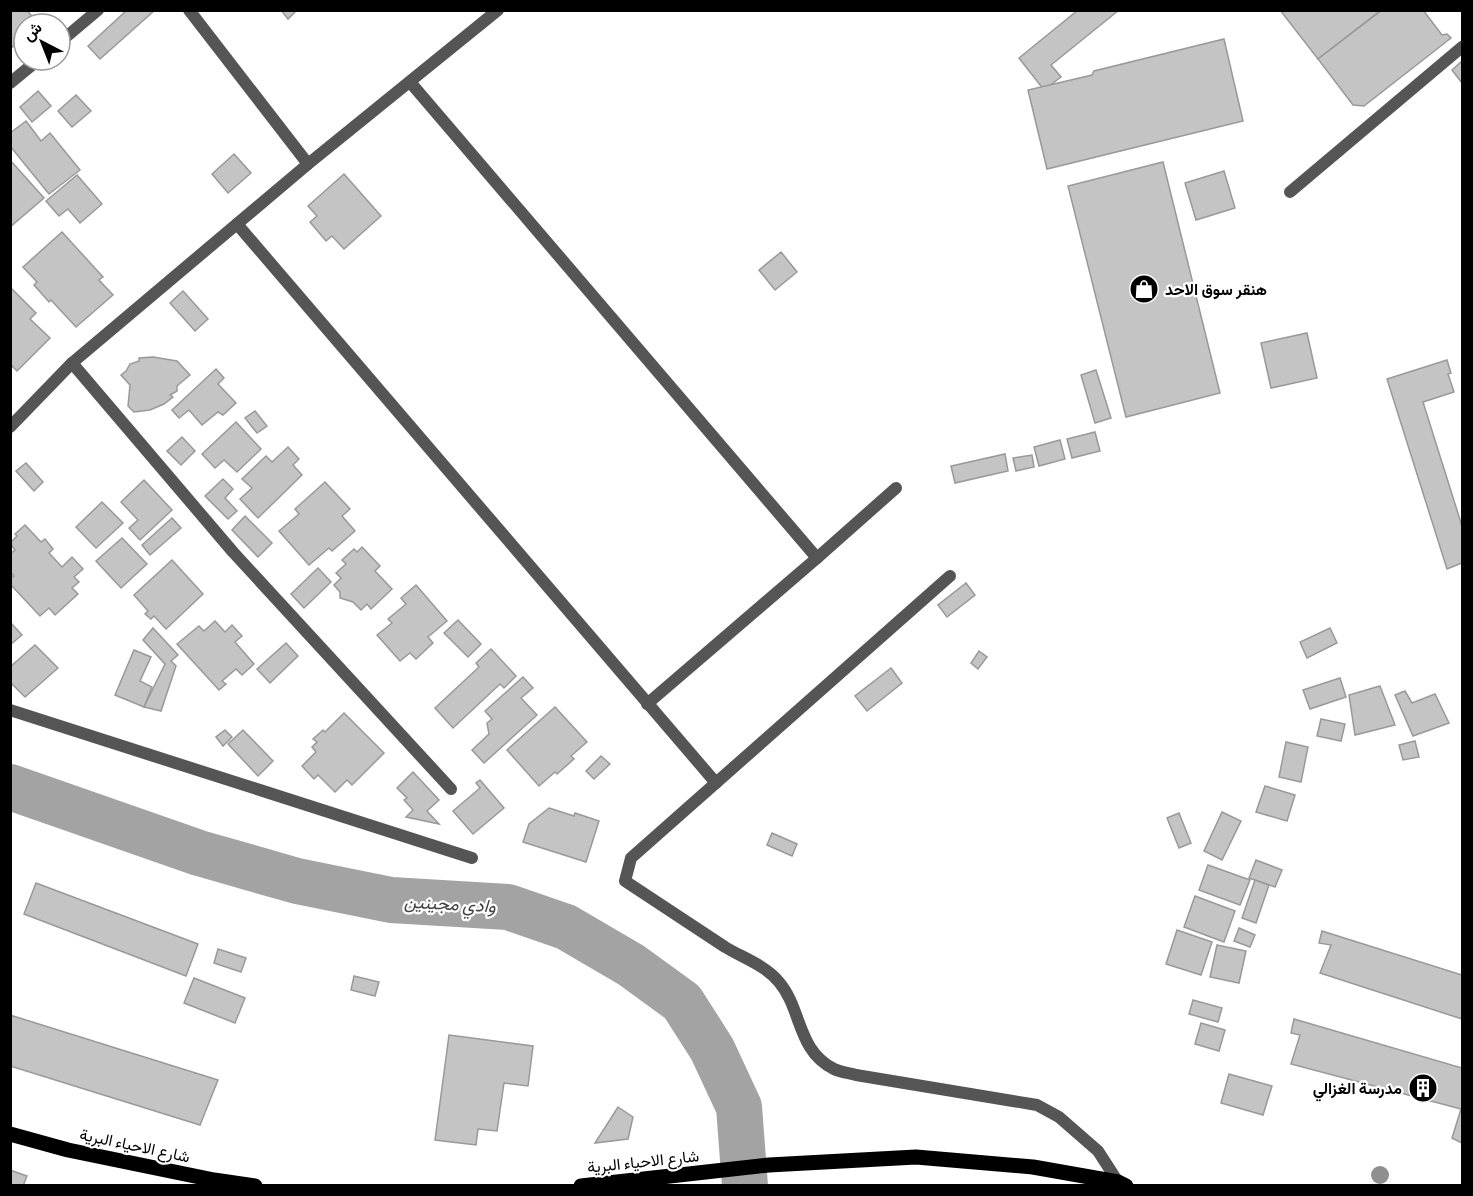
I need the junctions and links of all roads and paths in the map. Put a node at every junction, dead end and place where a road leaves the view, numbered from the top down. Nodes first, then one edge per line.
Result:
1 (98, 10) edge
2 (189, 10) edge
3 (489, 13) edge
4 (72, 32) edge
5 (1462, 47) edge
6 (23, 72) edge
7 (410, 82) junction
8 (10, 83) edge
9 (308, 164) junction
10 (1290, 192) dead end
11 (237, 225) junction
12 (72, 363) junction
13 (10, 427) edge
14 (896, 488) dead end
15 (816, 558) junction
16 (950, 576) dead end
17 (647, 704) junction
18 (10, 710) edge
19 (716, 783) junction
20 (451, 789) dead end
21 (472, 858) dead end
22 (10, 1134) edge
23 (632, 1182) edge
24 (1122, 1184) edge
25 (255, 1185) edge
26 (581, 1185) edge

1 - 4 street
2 - 9 street
3 - 7 street
5 - 10 street
6 - 8 street
7 - 9 street
7 - 15 street
9 - 11 street
11 - 12 street
11 - 17 street
12 - 13 street
12 - 20 street
14 - 15 street
15 - 17 street
16 - 19 street
17 - 19 street
18 - 21 street
19 - 24 street
22 - 25 main road, شارع الاحياء البرية
23 - 24 main road, شارع الاحياء البرية
23 - 26 main road, شارع الاحياء البرية

